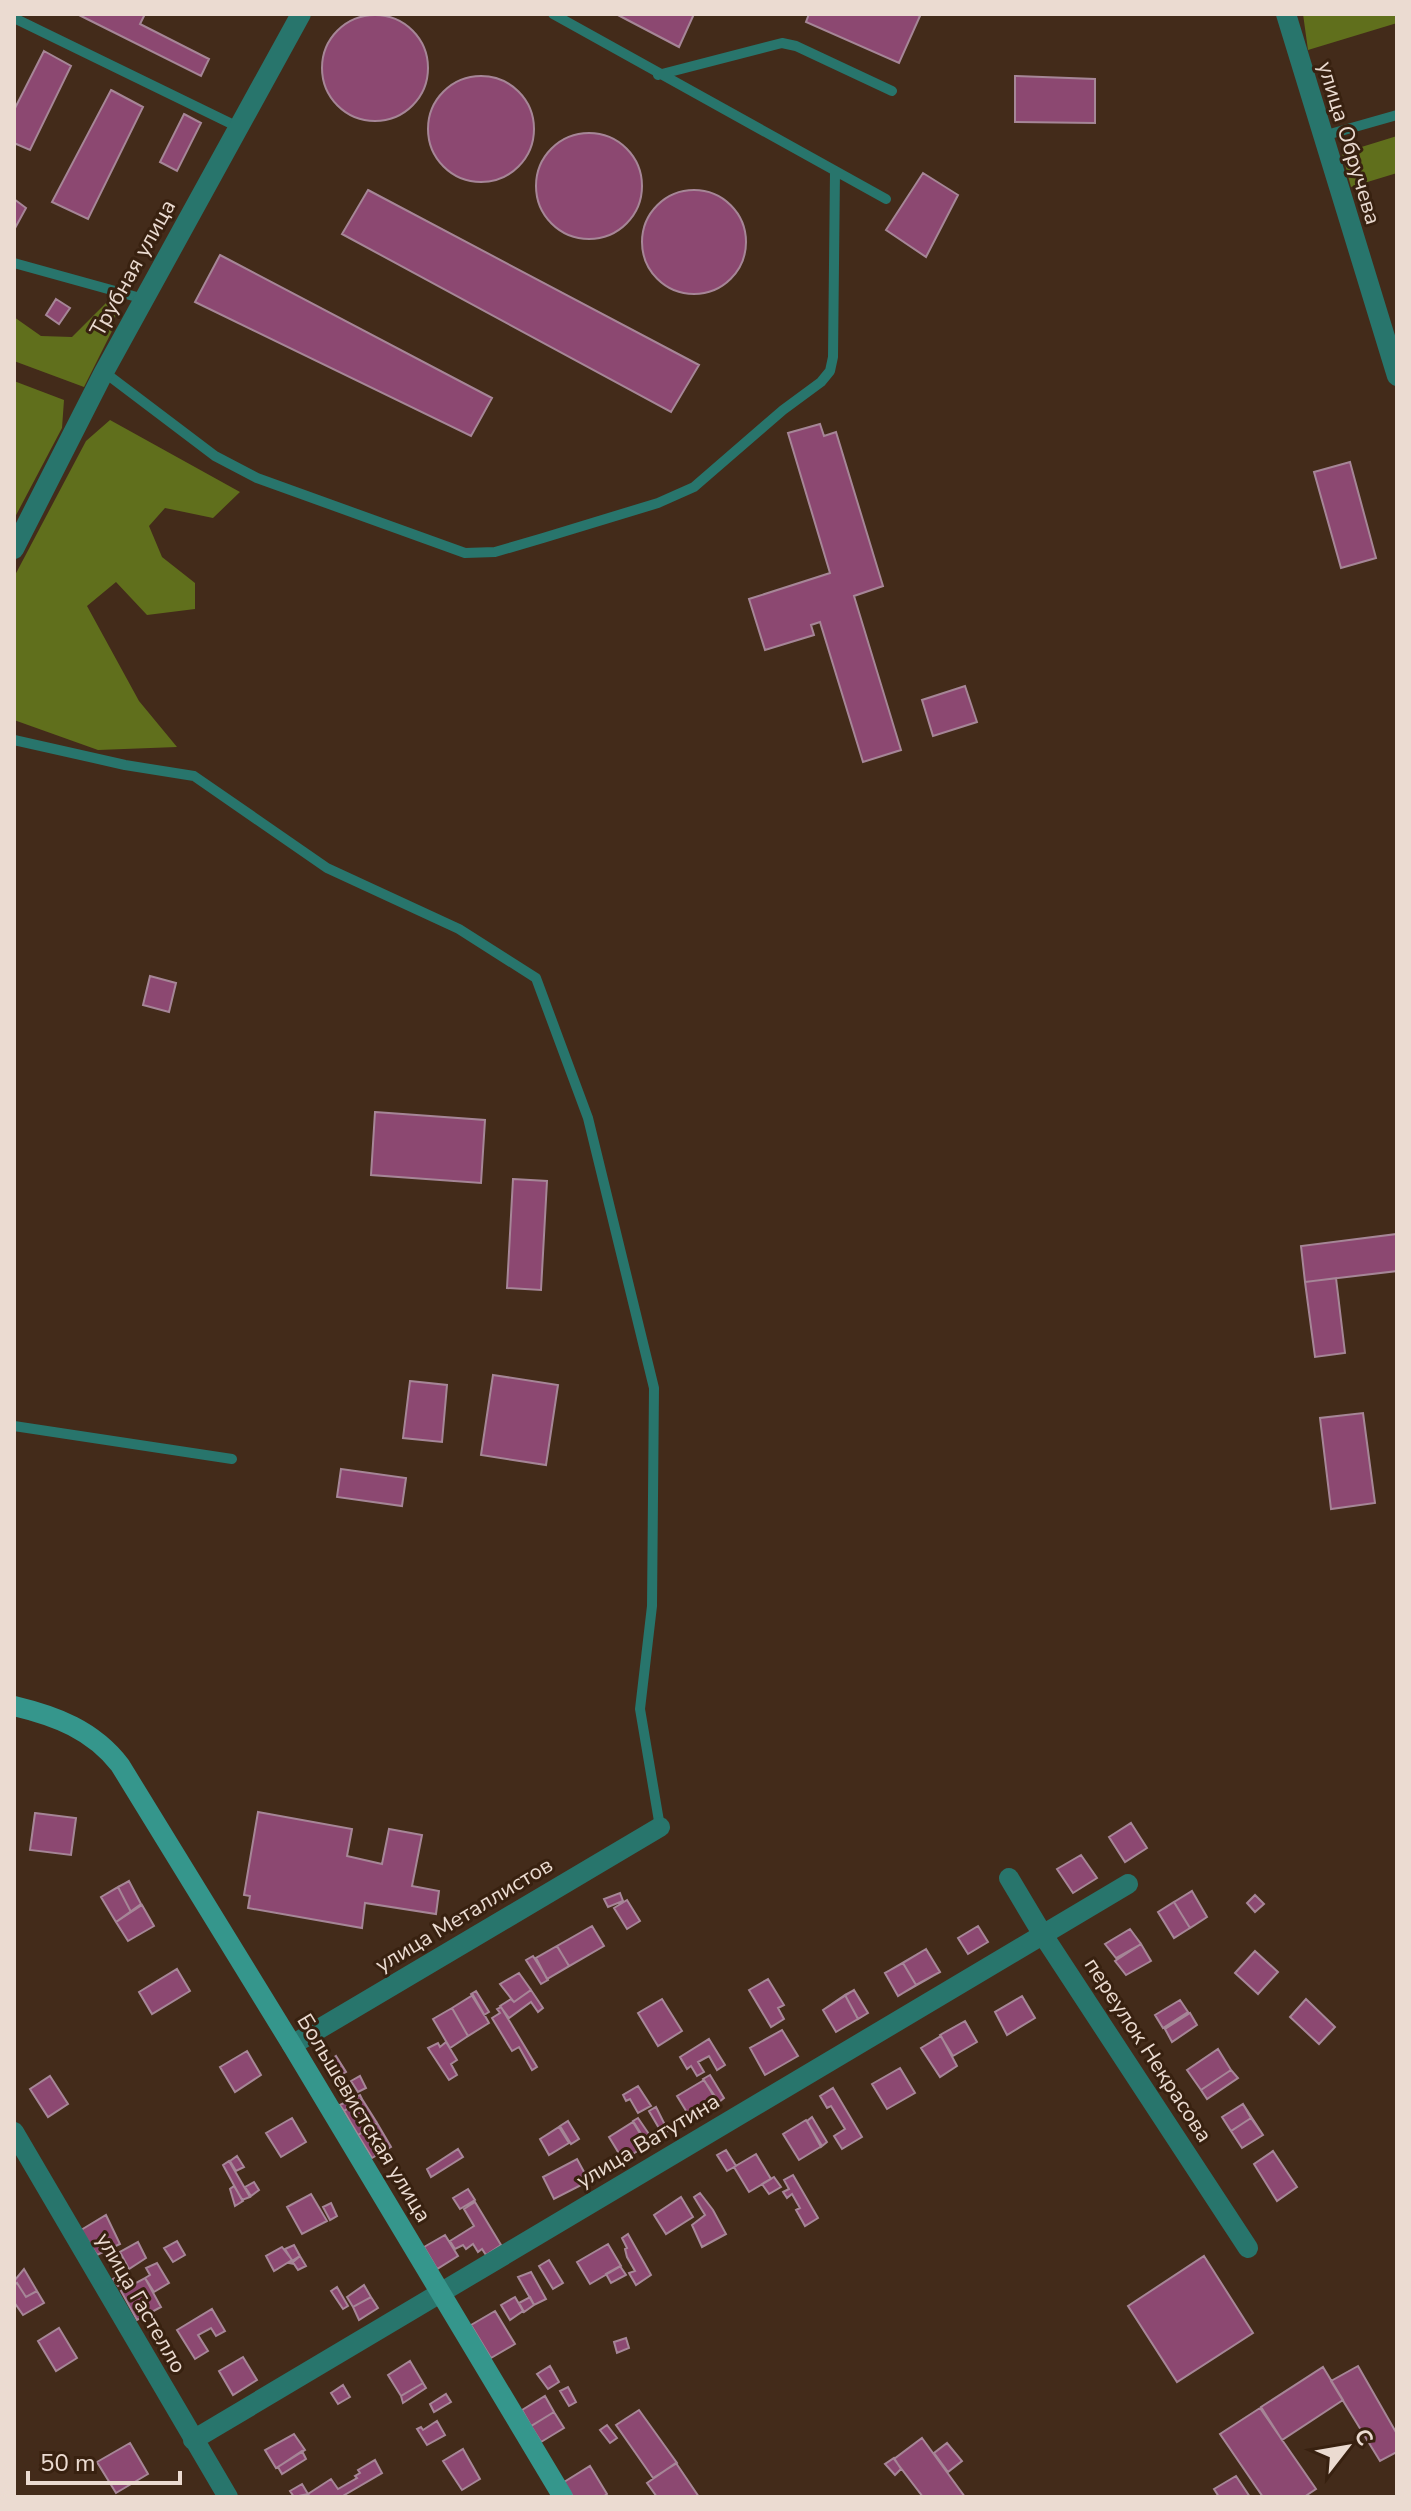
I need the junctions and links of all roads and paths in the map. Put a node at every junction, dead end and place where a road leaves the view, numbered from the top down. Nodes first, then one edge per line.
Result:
1 (301, 14) edge
2 (553, 14) edge
3 (1286, 14) edge
4 (14, 18) edge
5 (658, 75) junction
6 (892, 91) dead end
7 (1397, 115) edge
8 (238, 127) junction
9 (1321, 137) junction
10 (835, 171) junction
11 (886, 199) dead end
12 (14, 263) edge
13 (144, 299) junction
14 (1393, 355) edge
15 (104, 372) junction
16 (1397, 376) edge
17 (14, 549) edge
18 (14, 740) edge
19 (14, 1426) edge
20 (232, 1459) dead end
21 (14, 1706) edge
22 (660, 1827) joint
23 (1009, 1878) dead end
24 (1128, 1884) dead end
25 (1043, 1935) junction
26 (292, 2045) junction
27 (14, 2132) edge
28 (1248, 2248) dead end
29 (440, 2292) junction
30 (193, 2440) junction
31 (228, 2497) edge
32 (563, 2497) edge

1 - 8 street, Трубная улица
2 - 5 lane
3 - 9 street, улица Обручева
4 - 8 lane
5 - 6 lane
5 - 10 lane
7 - 9 lane
8 - 13 street, Трубная улица
9 - 14 street, улица Обручева
10 - 11 lane
10 - 15 lane
12 - 13 lane
13 - 15 street, Трубная улица
14 - 16 street, улица Обручева
15 - 17 street, Трубная улица
18 - 22 lane
19 - 20 lane
21 - 26 street, Большевистская улица
22 - 26 street, улица Металлистов
23 - 25 street, переулок Некрасова
24 - 25 street, улица Ватутина
25 - 28 street, переулок Некрасова
25 - 29 street, улица Ватутина
26 - 29 street, Большевистская улица
27 - 30 street, улица Гастелло
29 - 30 street, улица Ватутина
29 - 32 street, Большевистская улица
30 - 31 street, улица Гастелло

